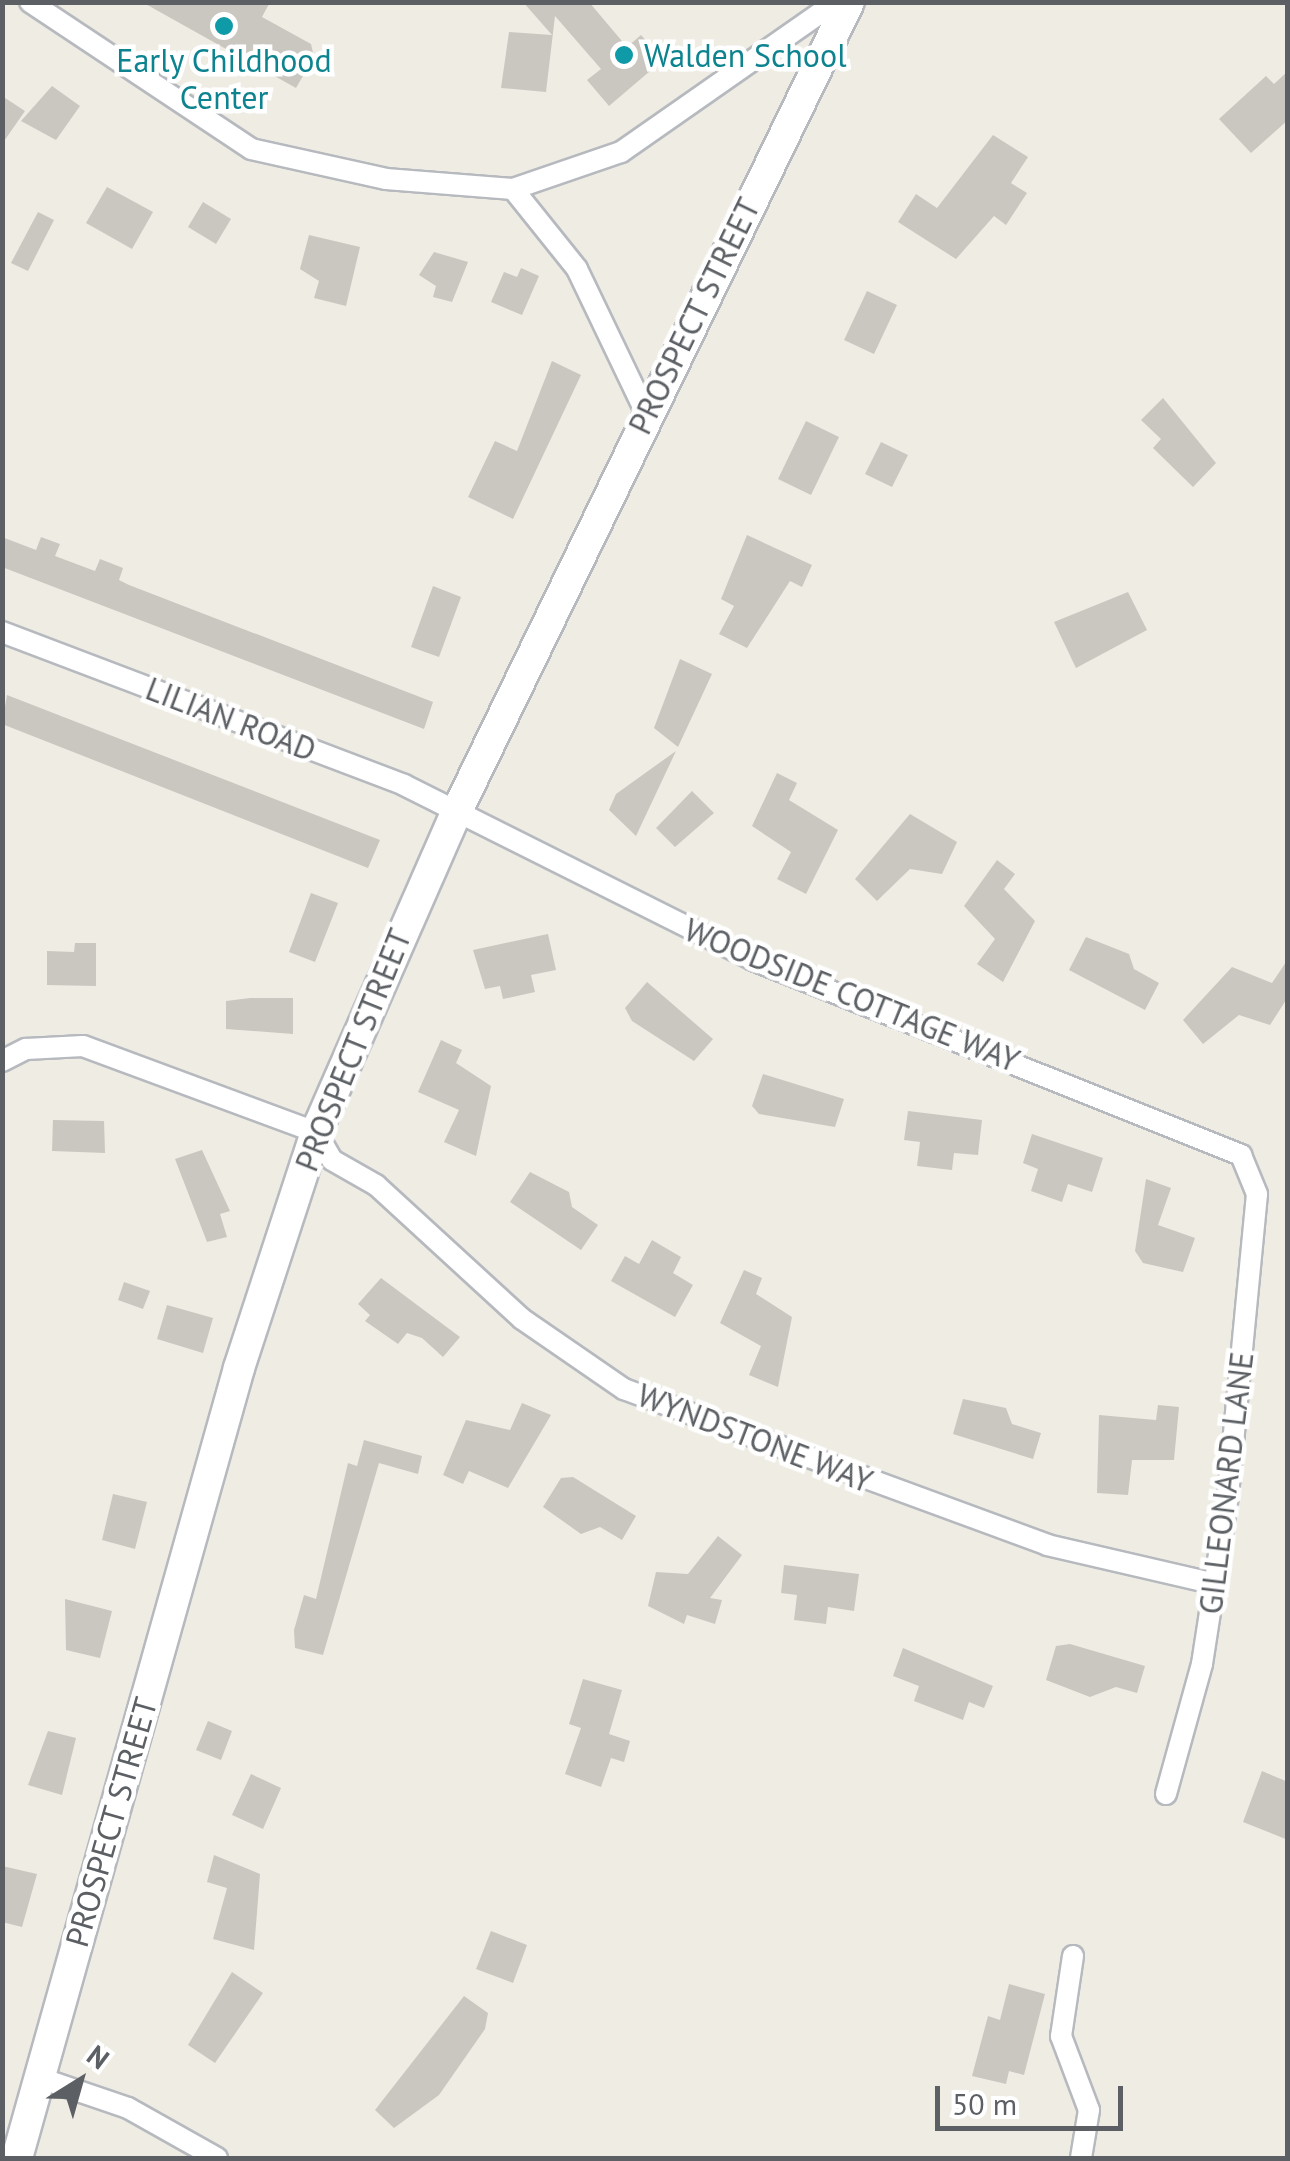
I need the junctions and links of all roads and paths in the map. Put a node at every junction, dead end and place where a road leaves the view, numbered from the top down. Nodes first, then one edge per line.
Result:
1 (30, 2) edge
2 (836, 2) edge
3 (849, 2) edge
4 (513, 189) junction
5 (647, 414) junction
6 (2, 632) edge
7 (458, 808) junction
8 (2, 1061) edge
9 (316, 1132) junction
10 (1252, 1168) joint
11 (1216, 1584) junction
12 (1166, 1794) dead end
13 (1073, 1956) dead end
14 (40, 2078) junction
15 (17, 2158) edge
16 (217, 2158) edge
17 (1081, 2158) edge

1 - 4 street
2 - 4 street
3 - 5 street, PROSPECT STREET
4 - 5 street
5 - 7 street, PROSPECT STREET
6 - 7 street, LILIAN ROAD
7 - 9 street, PROSPECT STREET
7 - 10 street, WOODSIDE COTTAGE WAY
8 - 9 street
9 - 11 street, WYNDSTONE WAY
9 - 14 street, PROSPECT STREET
10 - 11 street, GILLEONARD LANE
11 - 12 street, GILLEONARD LANE
13 - 17 street
14 - 15 street, PROSPECT STREET
14 - 16 street

